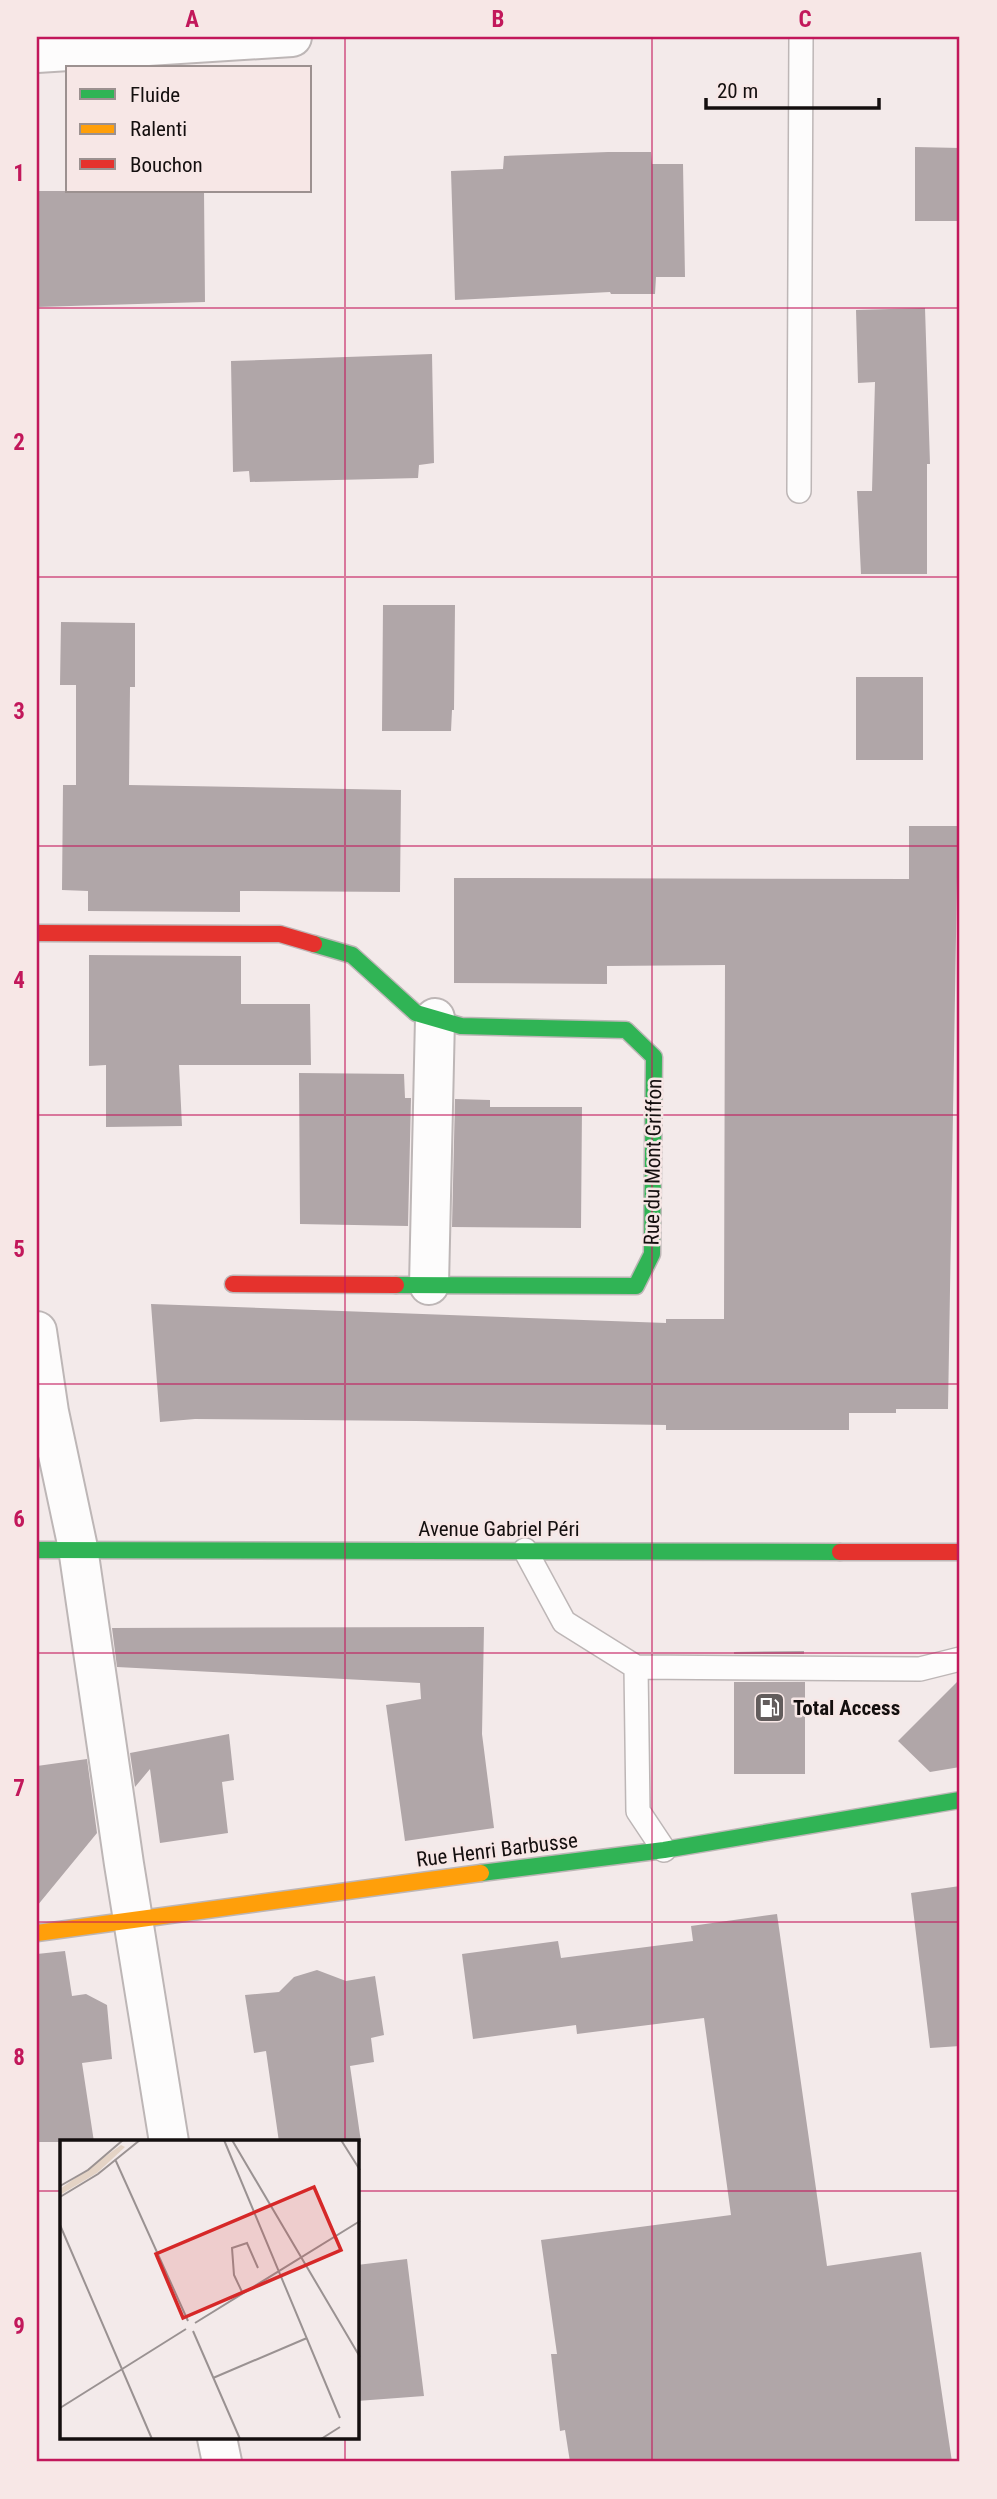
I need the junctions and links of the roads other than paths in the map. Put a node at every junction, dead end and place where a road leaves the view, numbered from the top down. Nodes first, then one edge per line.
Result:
1 (292, 37) edge
2 (801, 37) edge
3 (37, 53) edge
4 (799, 491) dead end
5 (37, 933) edge
6 (435, 1018) junction
7 (233, 1284) dead end
8 (429, 1285) junction
9 (37, 1331) edge
10 (78, 1548) junction
11 (37, 1550) edge
12 (525, 1550) junction
13 (960, 1552) edge
14 (960, 1659) edge
15 (636, 1667) junction
16 (960, 1800) edge
17 (664, 1850) junction
18 (132, 1920) junction
19 (37, 1933) edge
20 (169, 2140) edge
21 (218, 2440) edge
22 (222, 2462) edge

1 - 3 street
2 - 4 lane
5 - 6 street, Rue du Mont Griffon
6 - 8 street
6 - 8 street, Rue du Mont Griffon
7 - 8 street, Rue du Mont Griffon
9 - 10 street
10 - 11 street, Avenue Gabriel Péri
10 - 12 street, Avenue Gabriel Péri
10 - 18 street
12 - 13 street, Avenue Gabriel Péri
12 - 15 lane
14 - 15 lane
15 - 17 lane
16 - 17 street, Rue Henri Barbusse
17 - 18 street, Rue Henri Barbusse
18 - 19 street, Rue Henri Barbusse
18 - 20 street
21 - 22 street

